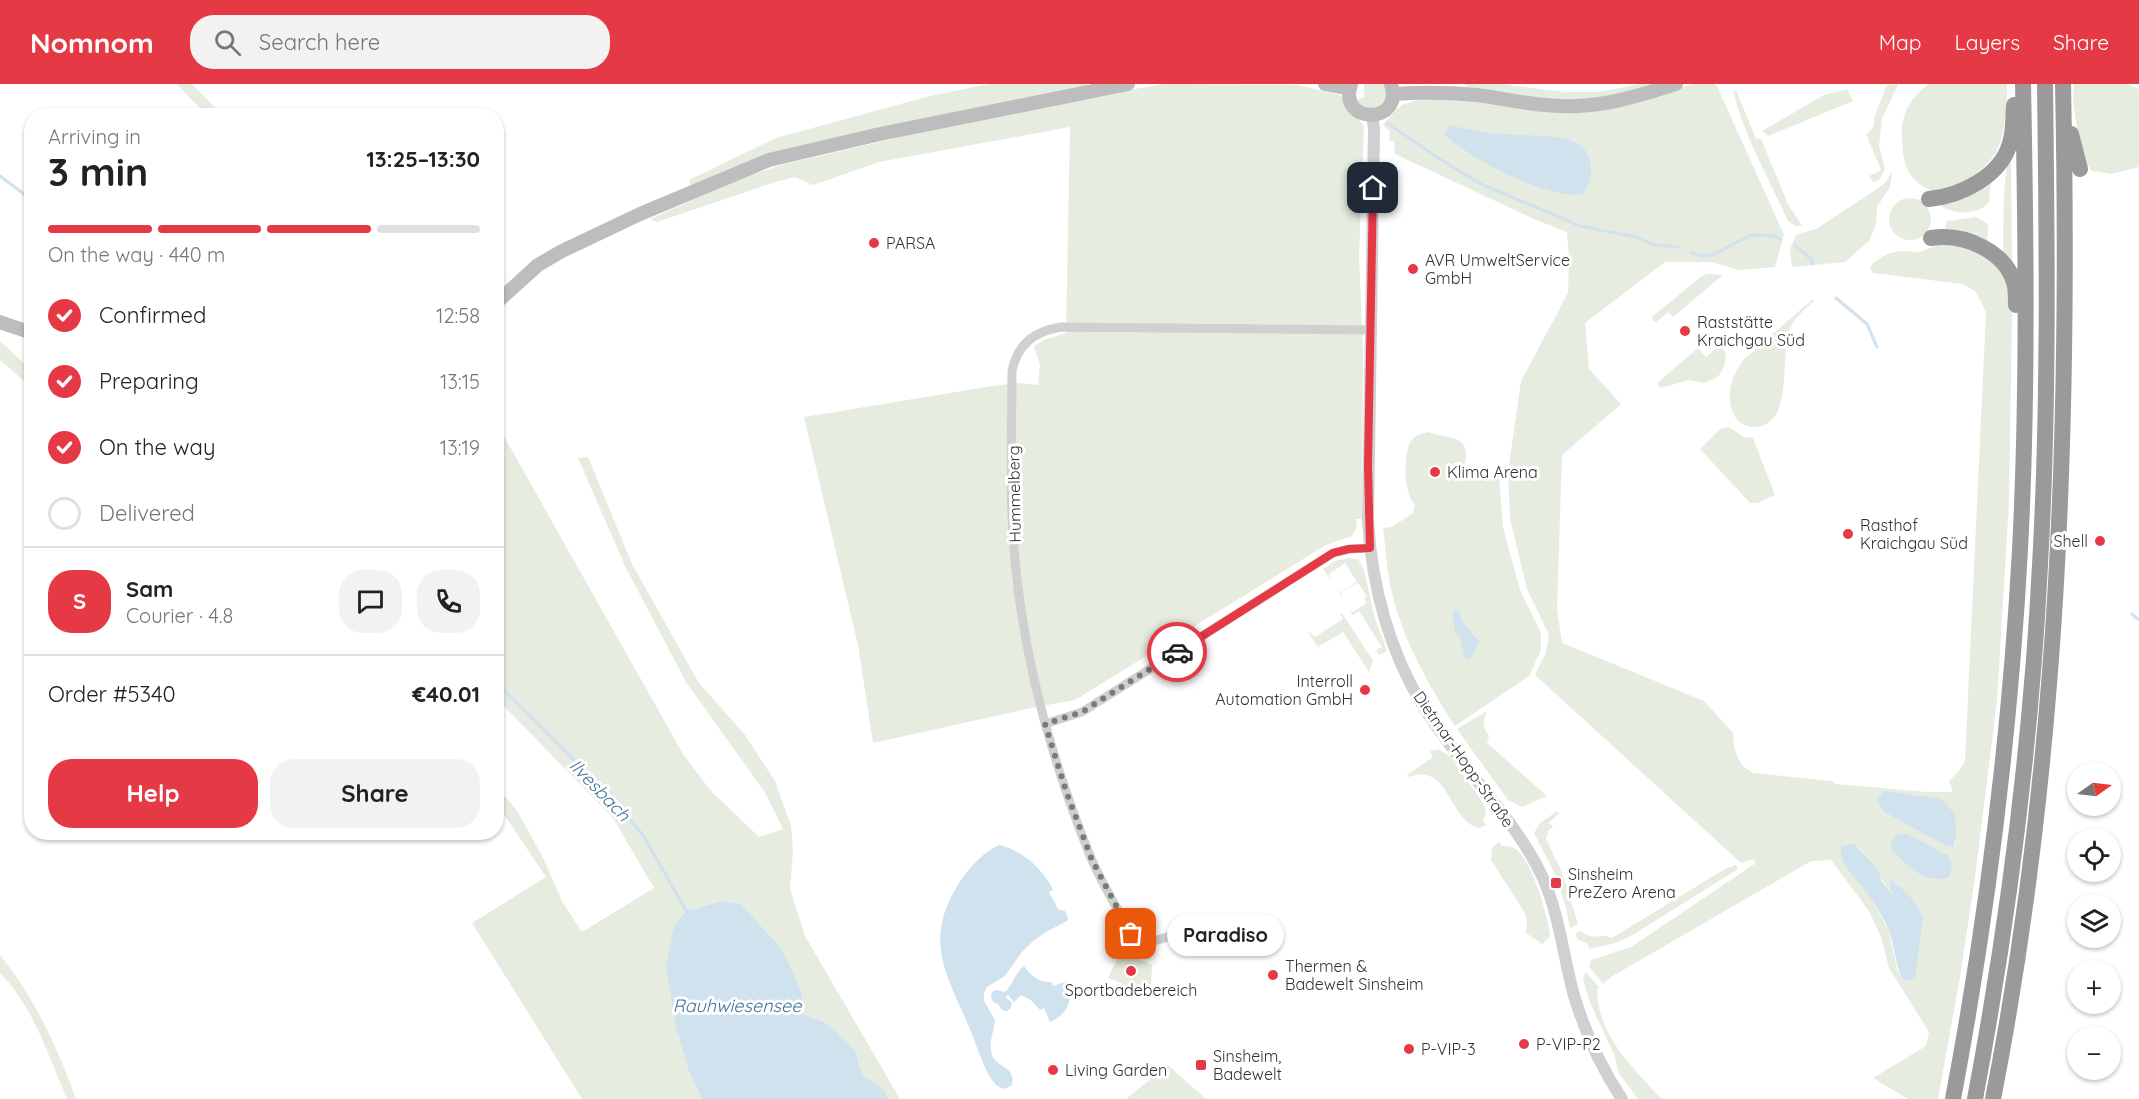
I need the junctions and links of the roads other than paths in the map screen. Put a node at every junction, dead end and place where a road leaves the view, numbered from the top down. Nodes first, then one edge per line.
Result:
1 (1128, 84) edge
2 (1325, 84) edge
3 (1676, 84) edge
4 (2021, 84) edge
5 (2045, 84) edge
6 (1351, 87) edge
7 (2063, 88) edge
8 (1392, 89) edge
9 (1372, 115) junction
10 (2080, 169) dead end
11 (1929, 199) dead end
12 (1931, 238) dead end
13 (504, 296) edge
14 (0, 322) edge
15 (24, 330) edge
16 (1370, 330) junction
17 (2025, 348) junction
18 (1370, 548) junction
19 (2061, 650) dead end
20 (1045, 724) junction
21 (2040, 795) junction
22 (1171, 936) dead end
23 (1622, 1099) edge
24 (1953, 1099) edge
25 (1975, 1099) edge
26 (1993, 1099) edge

1 - 13 main road
2 - 6 main road
3 - 8 main road
4 - 11 highway
4 - 17 highway
5 - 25 highway
6 - 9 main road
7 - 10 highway
7 - 21 highway
8 - 9 main road
9 - 16 street, Dietmar-Hopp-Straße
12 - 17 highway
14 - 15 main road
16 - 18 street, Dietmar-Hopp-Straße
16 - 20 street, Hummelberg
17 - 24 highway
18 - 20 street
18 - 23 street, Dietmar-Hopp-Straße
19 - 21 highway
20 - 22 street, Hummelberg
21 - 26 highway

